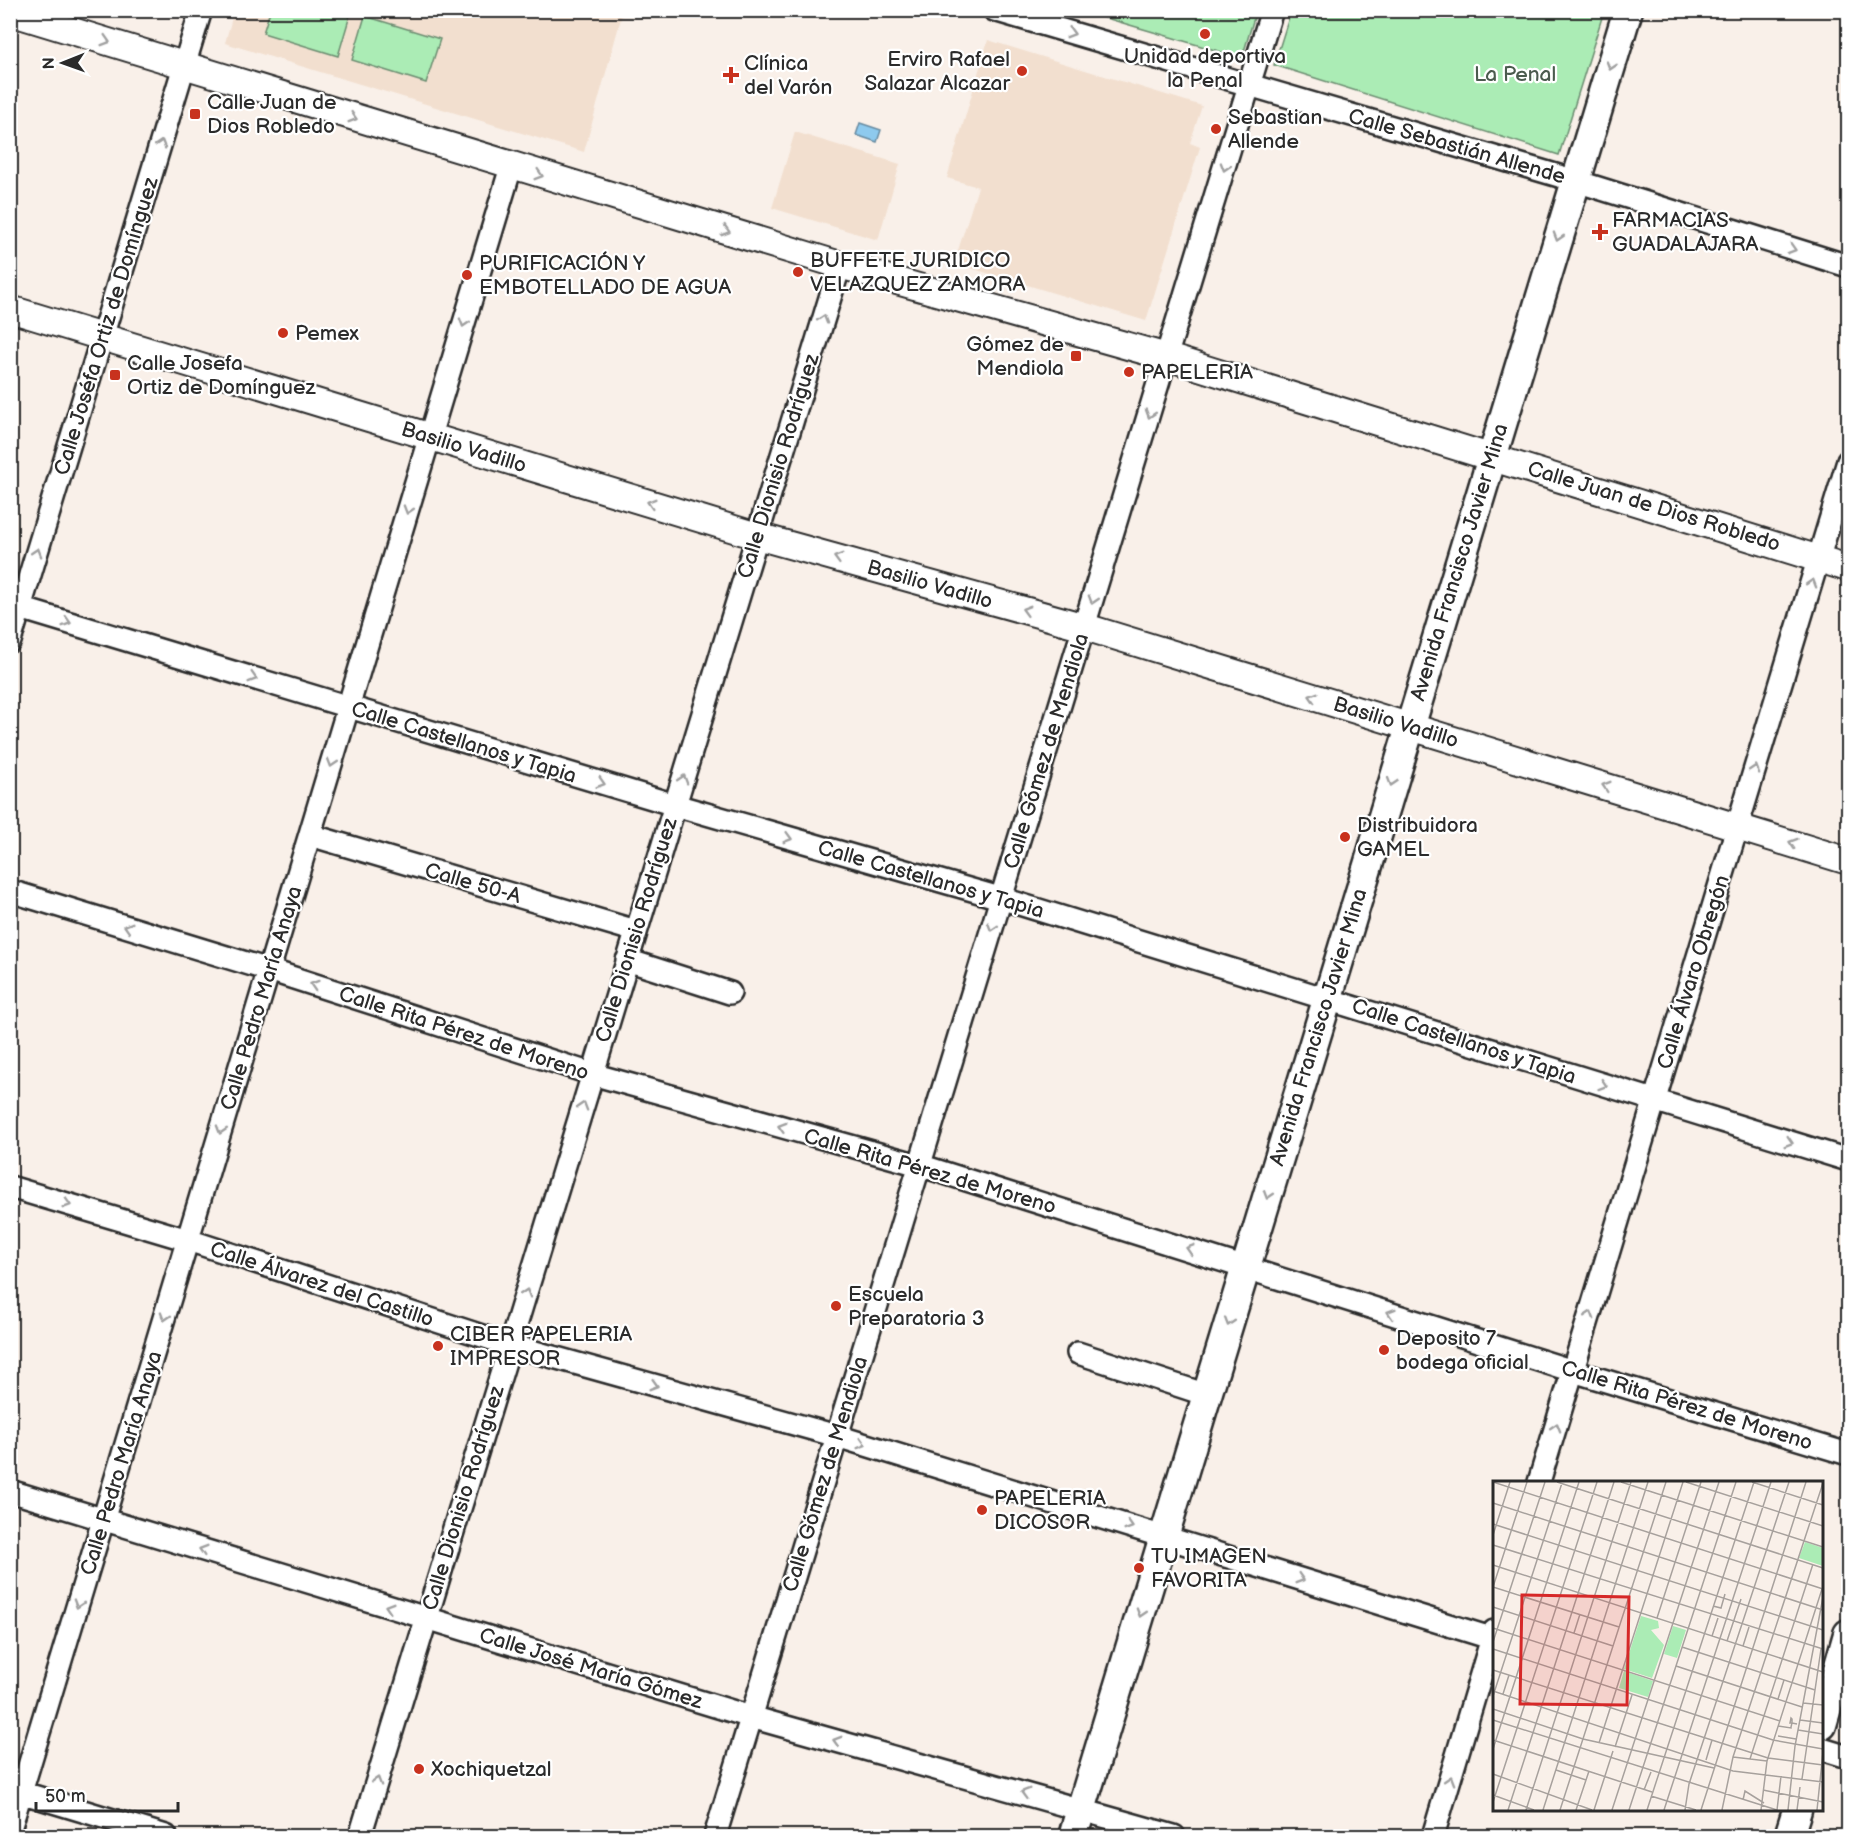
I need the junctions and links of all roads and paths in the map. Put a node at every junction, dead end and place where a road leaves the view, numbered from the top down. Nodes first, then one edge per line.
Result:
1 (201, 10) edge
2 (994, 10) edge
3 (1272, 10) edge
4 (1628, 10) edge
5 (10, 12) edge
6 (185, 66) junction
7 (1250, 85) junction
8 (512, 167) junction
9 (1575, 181) junction
10 (840, 265) junction
11 (1848, 266) edge
12 (10, 309) edge
13 (102, 337) junction
14 (1167, 357) junction
15 (430, 436) junction
16 (1492, 456) junction
17 (1848, 461) edge
18 (757, 536) junction
19 (1819, 558) junction
20 (1848, 568) edge
21 (16, 606) edge
22 (1085, 627) junction
23 (10, 641) edge
24 (348, 707) junction
25 (1409, 726) junction
26 (675, 806) junction
27 (1738, 825) junction
28 (310, 835) junction
29 (1848, 861) edge
30 (10, 891) edge
31 (1000, 898) junction
32 (636, 930) junction
33 (627, 960) junction
34 (269, 970) junction
35 (730, 993) dead end
36 (1327, 998) junction
37 (592, 1074) junction
38 (1654, 1101) junction
39 (1848, 1160) edge
40 (919, 1165) junction
41 (10, 1187) edge
42 (188, 1240) junction
43 (1246, 1266) junction
44 (510, 1345) junction
45 (1078, 1353) dead end
46 (1573, 1371) junction
47 (1207, 1395) junction
48 (837, 1436) junction
49 (1848, 1454) edge
50 (1539, 1481) edge
51 (10, 1491) edge
52 (104, 1520) junction
53 (1164, 1537) junction
54 (426, 1618) junction
55 (1848, 1634) edge
56 (1493, 1636) edge
57 (1493, 1639) edge
58 (751, 1717) junction
59 (1823, 1718) edge
60 (1823, 1750) edge
61 (1848, 1757) edge
62 (16, 1791) edge
63 (1082, 1809) junction
64 (1796, 1811) edge
65 (10, 1829) edge
66 (166, 1836) edge
67 (360, 1836) edge
68 (715, 1836) edge
69 (1073, 1836) edge
70 (1174, 1836) edge
71 (1433, 1836) edge
72 (1789, 1836) edge

1 - 6 street, Calle Joséfa Ortiz de Domínguez
2 -> 7 street, Calle Sebastián Allende
3 - 7 street, Calle Gómez de Mendiola
4 -> 9 main road, Avenida Francisco Javier Mina
5 -> 6 street, Calle Juan de Dios Robledo
6 -> 8 street, Calle Juan de Dios Robledo
13 -> 6 street, Calle Joséfa Ortiz de Domínguez
7 - 9 street, Calle Sebastián Allende
7 -> 14 street, Calle Gómez de Mendiola
8 -> 10 street, Calle Juan de Dios Robledo
8 -> 15 street, Calle Pedro María Anaya
9 -> 11 street, Calle Sebastián Allende
9 -> 16 main road, Avenida Francisco Javier Mina
10 - 14 street, Calle Juan de Dios Robledo
18 -> 10 street, Calle Dionisio Rodríguez
12 - 13 street, Basilio Vadillo
13 - 15 street, Basilio Vadillo
21 -> 13 street, Calle Joséfa Ortiz de Domínguez
14 - 16 street, Calle Juan de Dios Robledo
14 -> 22 street, Calle Gómez de Mendiola
18 -> 15 street, Basilio Vadillo
15 -> 24 street, Calle Pedro María Anaya
16 - 19 street, Calle Juan de Dios Robledo
16 - 25 main road, Avenida Francisco Javier Mina
17 - 19 street, Calle Álvaro Obregón
22 -> 18 street, Basilio Vadillo
26 -> 18 street, Calle Dionisio Rodríguez
19 - 20 street, Calle Juan de Dios Robledo
27 -> 19 street, Calle Álvaro Obregón
21 - 23 street, Calle Joséfa Ortiz de Domínguez
21 -> 24 street, Calle Castellanos y Tapia
25 -> 22 street, Basilio Vadillo
22 - 31 street, Calle Gómez de Mendiola
24 -> 26 street, Calle Castellanos y Tapia
24 -> 28 street, Calle Pedro María Anaya
27 -> 25 street, Basilio Vadillo
25 -> 36 main road, Avenida Francisco Javier Mina
26 -> 31 street, Calle Castellanos y Tapia
26 - 32 street, Calle Dionisio Rodríguez
29 -> 27 street, Basilio Vadillo
27 - 38 street, Calle Álvaro Obregón
28 - 32 street, Calle 50-A
28 - 34 street, Calle Pedro María Anaya
34 -> 30 street, Calle Rita Pérez de Moreno
31 - 36 street, Calle Castellanos y Tapia
31 -> 40 street, Calle Gómez de Mendiola
32 - 33 street, Calle Dionisio Rodríguez
33 - 35 street
33 - 37 street, Calle Dionisio Rodríguez
37 -> 34 street, Calle Rita Pérez de Moreno
34 -> 42 street, Calle Pedro María Anaya
36 -> 38 street, Calle Castellanos y Tapia
36 -> 43 main road, Avenida Francisco Javier Mina
40 -> 37 street, Calle Rita Pérez de Moreno
44 -> 37 street, Calle Dionisio Rodríguez
38 -> 39 street, Calle Castellanos y Tapia
46 -> 38 street, Calle Álvaro Obregón
43 -> 40 street, Calle Rita Pérez de Moreno
40 - 48 street, Calle Gómez de Mendiola
41 -> 42 street, Calle Álvarez del Castillo
42 - 44 street, Calle Álvarez del Castillo
42 -> 52 street, Calle Pedro María Anaya
46 -> 43 street, Calle Rita Pérez de Moreno
43 -> 47 main road, Avenida Francisco Javier Mina
44 -> 48 street, Calle Álvarez del Castillo
44 - 54 street, Calle Dionisio Rodríguez
45 - 47 street
46 - 49 street, Calle Rita Pérez de Moreno
50 -> 46 street, Calle Álvaro Obregón
47 - 53 main road, Avenida Francisco Javier Mina
48 -> 53 street, Calle Álvarez del Castillo
48 - 58 street, Calle Gómez de Mendiola
51 - 52 street, Calle José María Gómez
54 -> 52 street, Calle José María Gómez
52 -> 62 street, Calle Pedro María Anaya
53 -> 56 street, Calle Álvarez del Castillo
53 -> 63 main road, Avenida Francisco Javier Mina
54 - 58 street, Calle José María Gómez
67 -> 54 street, Calle Dionisio Rodríguez
55 - 59 main road
71 -> 57 street
63 -> 58 street, Calle José María Gómez
58 - 68 street, Calle Gómez de Mendiola
60 - 61 street
62 - 65 street, Calle Pedro María Anaya
62 - 66 street
63 - 69 main road, Avenida Francisco Javier Mina
63 - 70 street, Calle José María Gómez
64 - 72 main road

